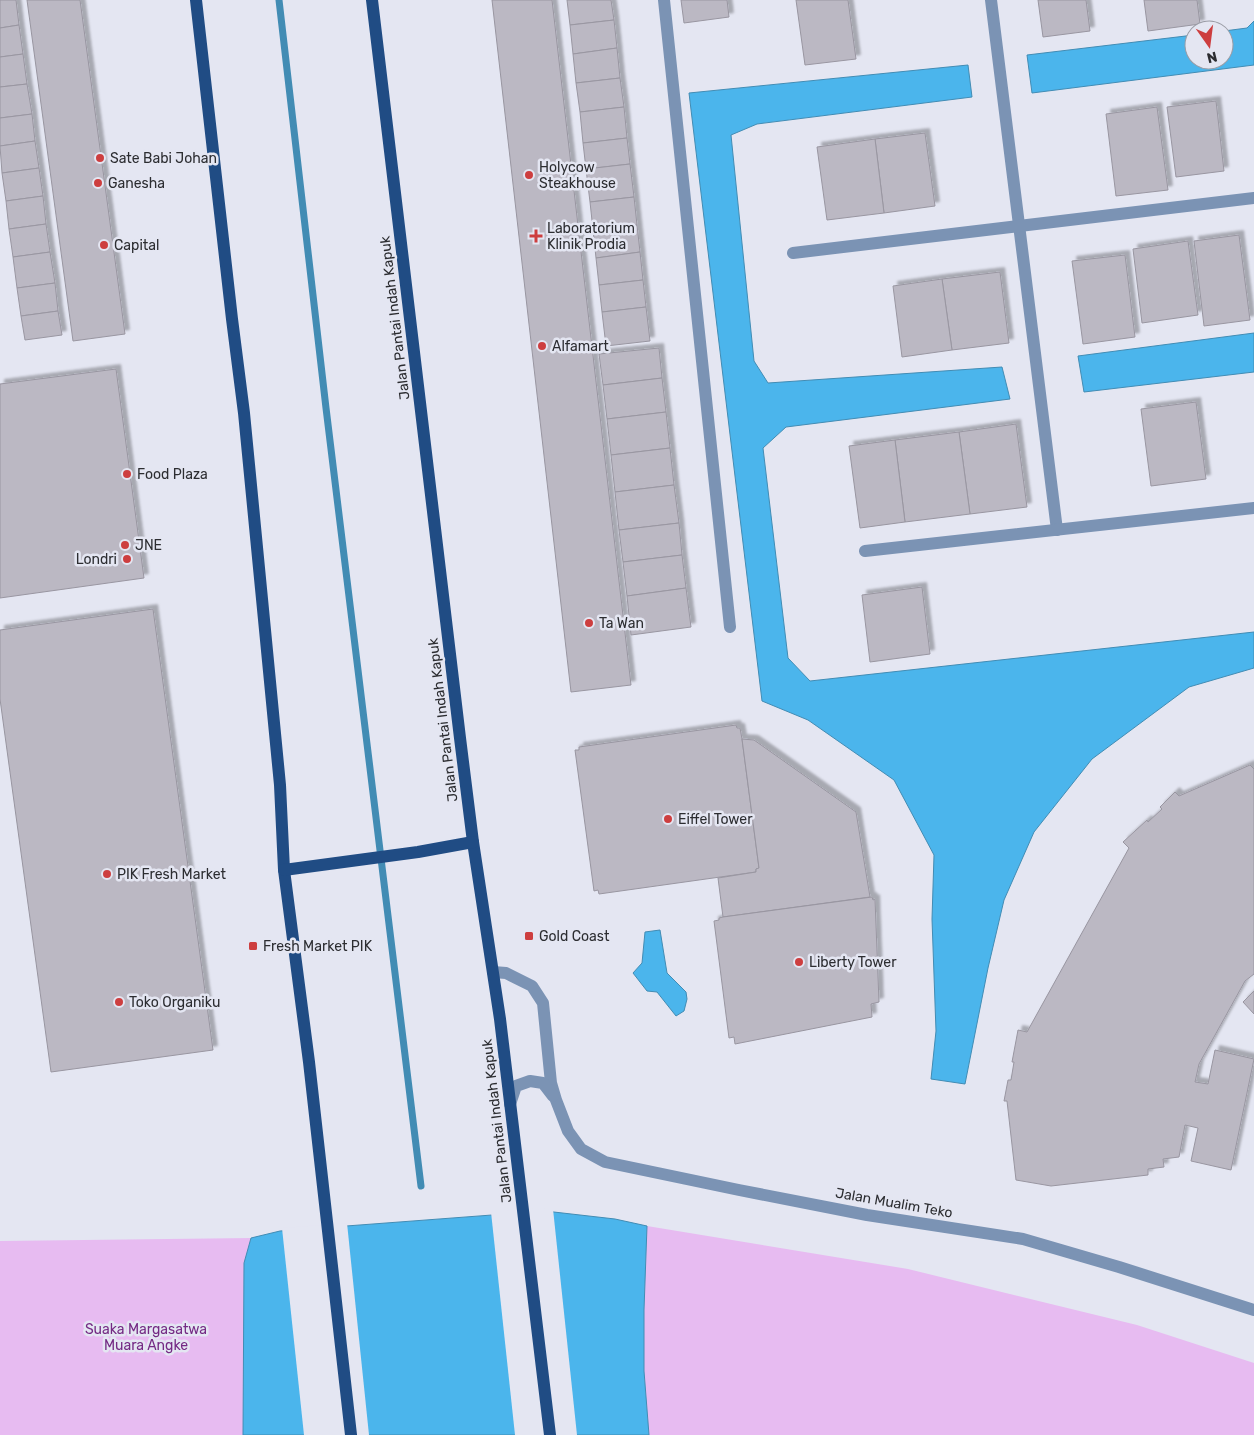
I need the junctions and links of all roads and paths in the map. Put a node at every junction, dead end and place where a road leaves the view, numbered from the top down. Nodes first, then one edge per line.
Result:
1 (196, 0) edge
2 (372, 0) edge
3 (664, 0) edge
4 (991, 0) edge
5 (1254, 198) edge
6 (1019, 226) junction
7 (793, 253) dead end
8 (1254, 508) edge
9 (1057, 530) junction
10 (865, 551) dead end
11 (730, 627) dead end
12 (473, 842) junction
13 (284, 870) junction
14 (493, 972) junction
15 (556, 1100) junction
16 (510, 1104) junction
17 (1254, 1310) edge
18 (351, 1435) edge
19 (550, 1435) edge

1 - 13 main road
2 - 12 main road, Jalan Pantai Indah Kapuk
3 - 11 street
4 - 6 street
5 - 6 street
6 - 7 street
6 - 9 street
8 - 9 street
9 - 10 street
12 - 13 main road
12 - 14 main road, Jalan Pantai Indah Kapuk
13 - 18 main road
14 - 15 street, Jalan Mualim Teko
14 - 16 main road, Jalan Pantai Indah Kapuk
15 - 16 street, Jalan Mualim Teko
15 - 17 street, Jalan Mualim Teko
16 - 19 main road, Jalan Pantai Indah Kapuk

